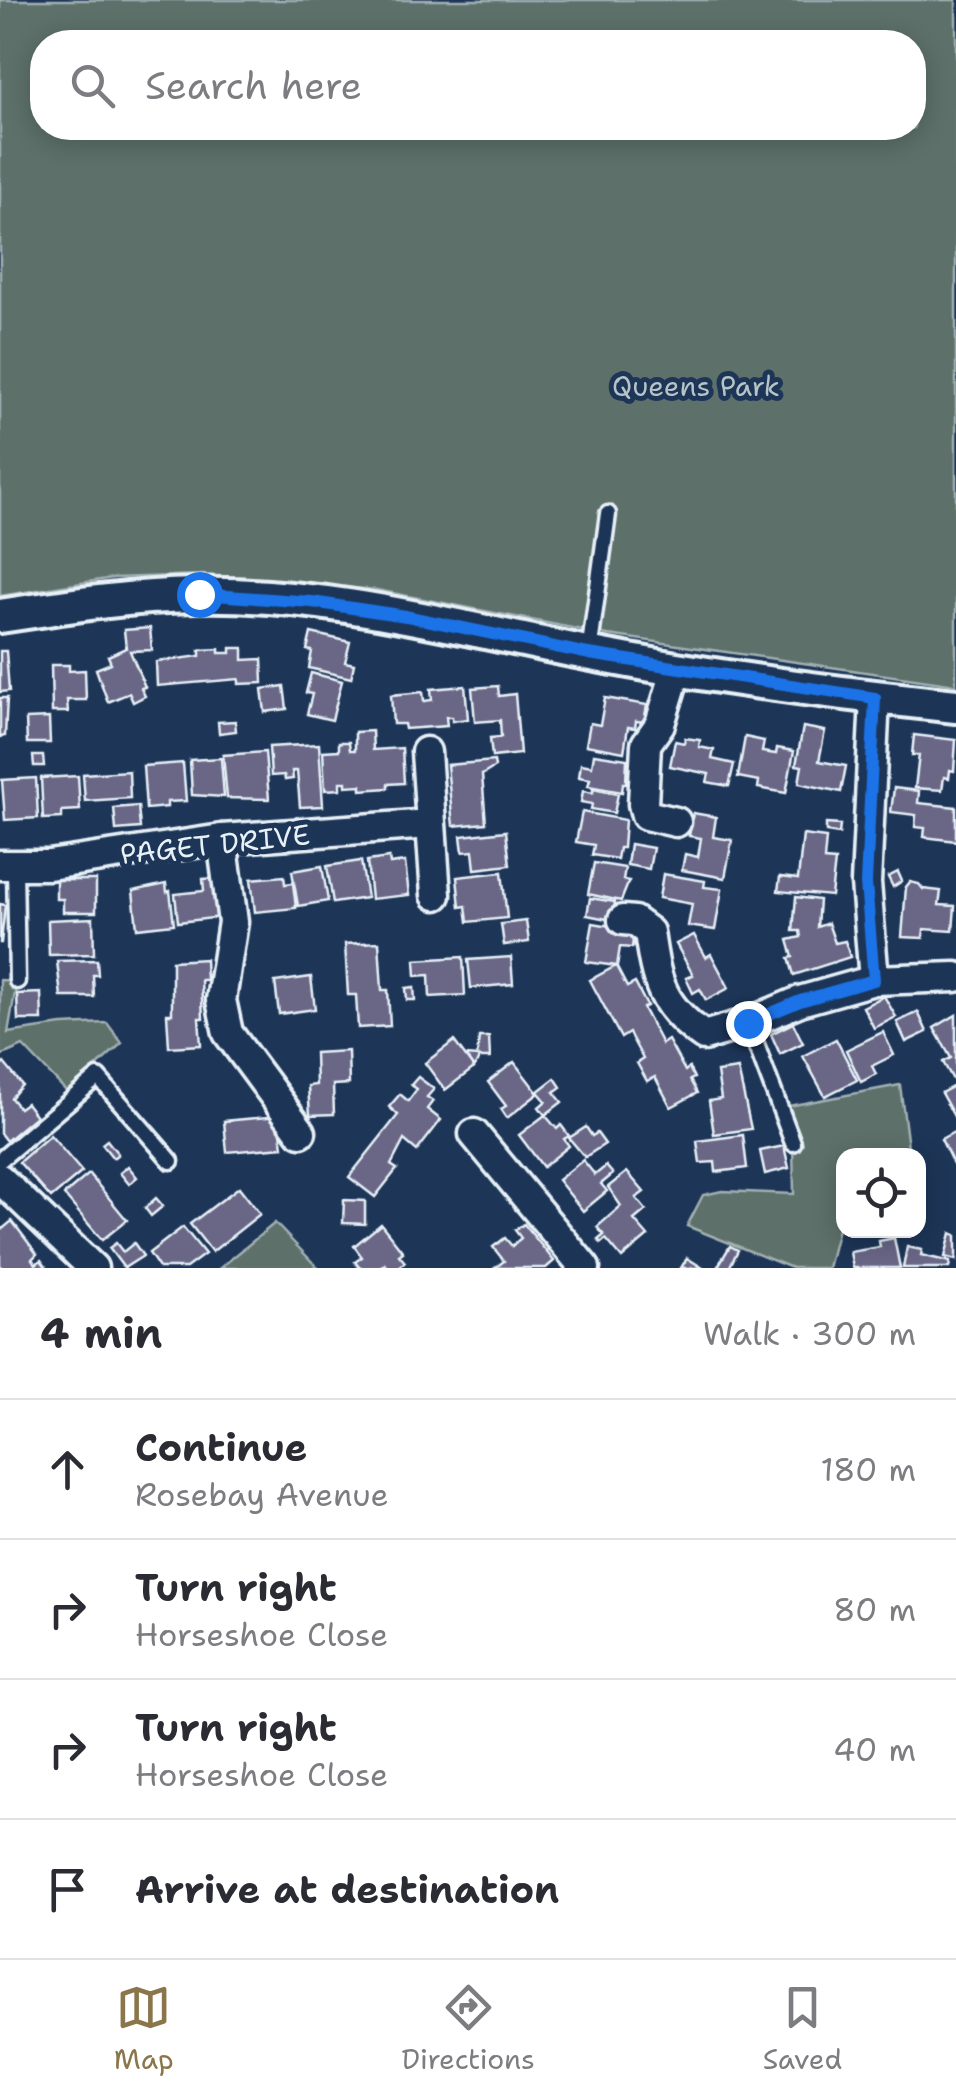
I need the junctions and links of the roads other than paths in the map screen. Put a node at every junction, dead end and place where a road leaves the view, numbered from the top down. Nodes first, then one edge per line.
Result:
1 (608, 514) dead end
2 (0, 616) edge
3 (589, 654) junction
4 (677, 668) junction
5 (875, 698) junction
6 (956, 706) edge
7 (426, 752) dead end
8 (676, 822) dead end
9 (430, 824) junction
10 (222, 839) junction
11 (7, 866) edge
12 (436, 895) dead end
13 (623, 920) dead end
14 (956, 977) edge
15 (17, 980) dead end
16 (874, 980) junction
17 (748, 1023) junction
18 (302, 1132) dead end
19 (474, 1134) dead end
20 (793, 1143) dead end
21 (0, 1160) edge
22 (170, 1161) dead end
23 (3, 1188) edge
24 (93, 1268) edge
25 (585, 1268) edge

1 - 3 lane
2 - 3 street
3 - 4 street
4 - 5 street
4 - 8 street
5 - 6 street
5 - 16 street
7 - 9 street
9 - 10 street, PAGET DRIVE
9 - 12 street
10 - 11 street, PAGET DRIVE
10 - 18 street
11 - 15 lane
13 - 17 street
14 - 16 street
16 - 17 street
17 - 20 lane
19 - 25 street
21 - 22 lane
23 - 24 street

